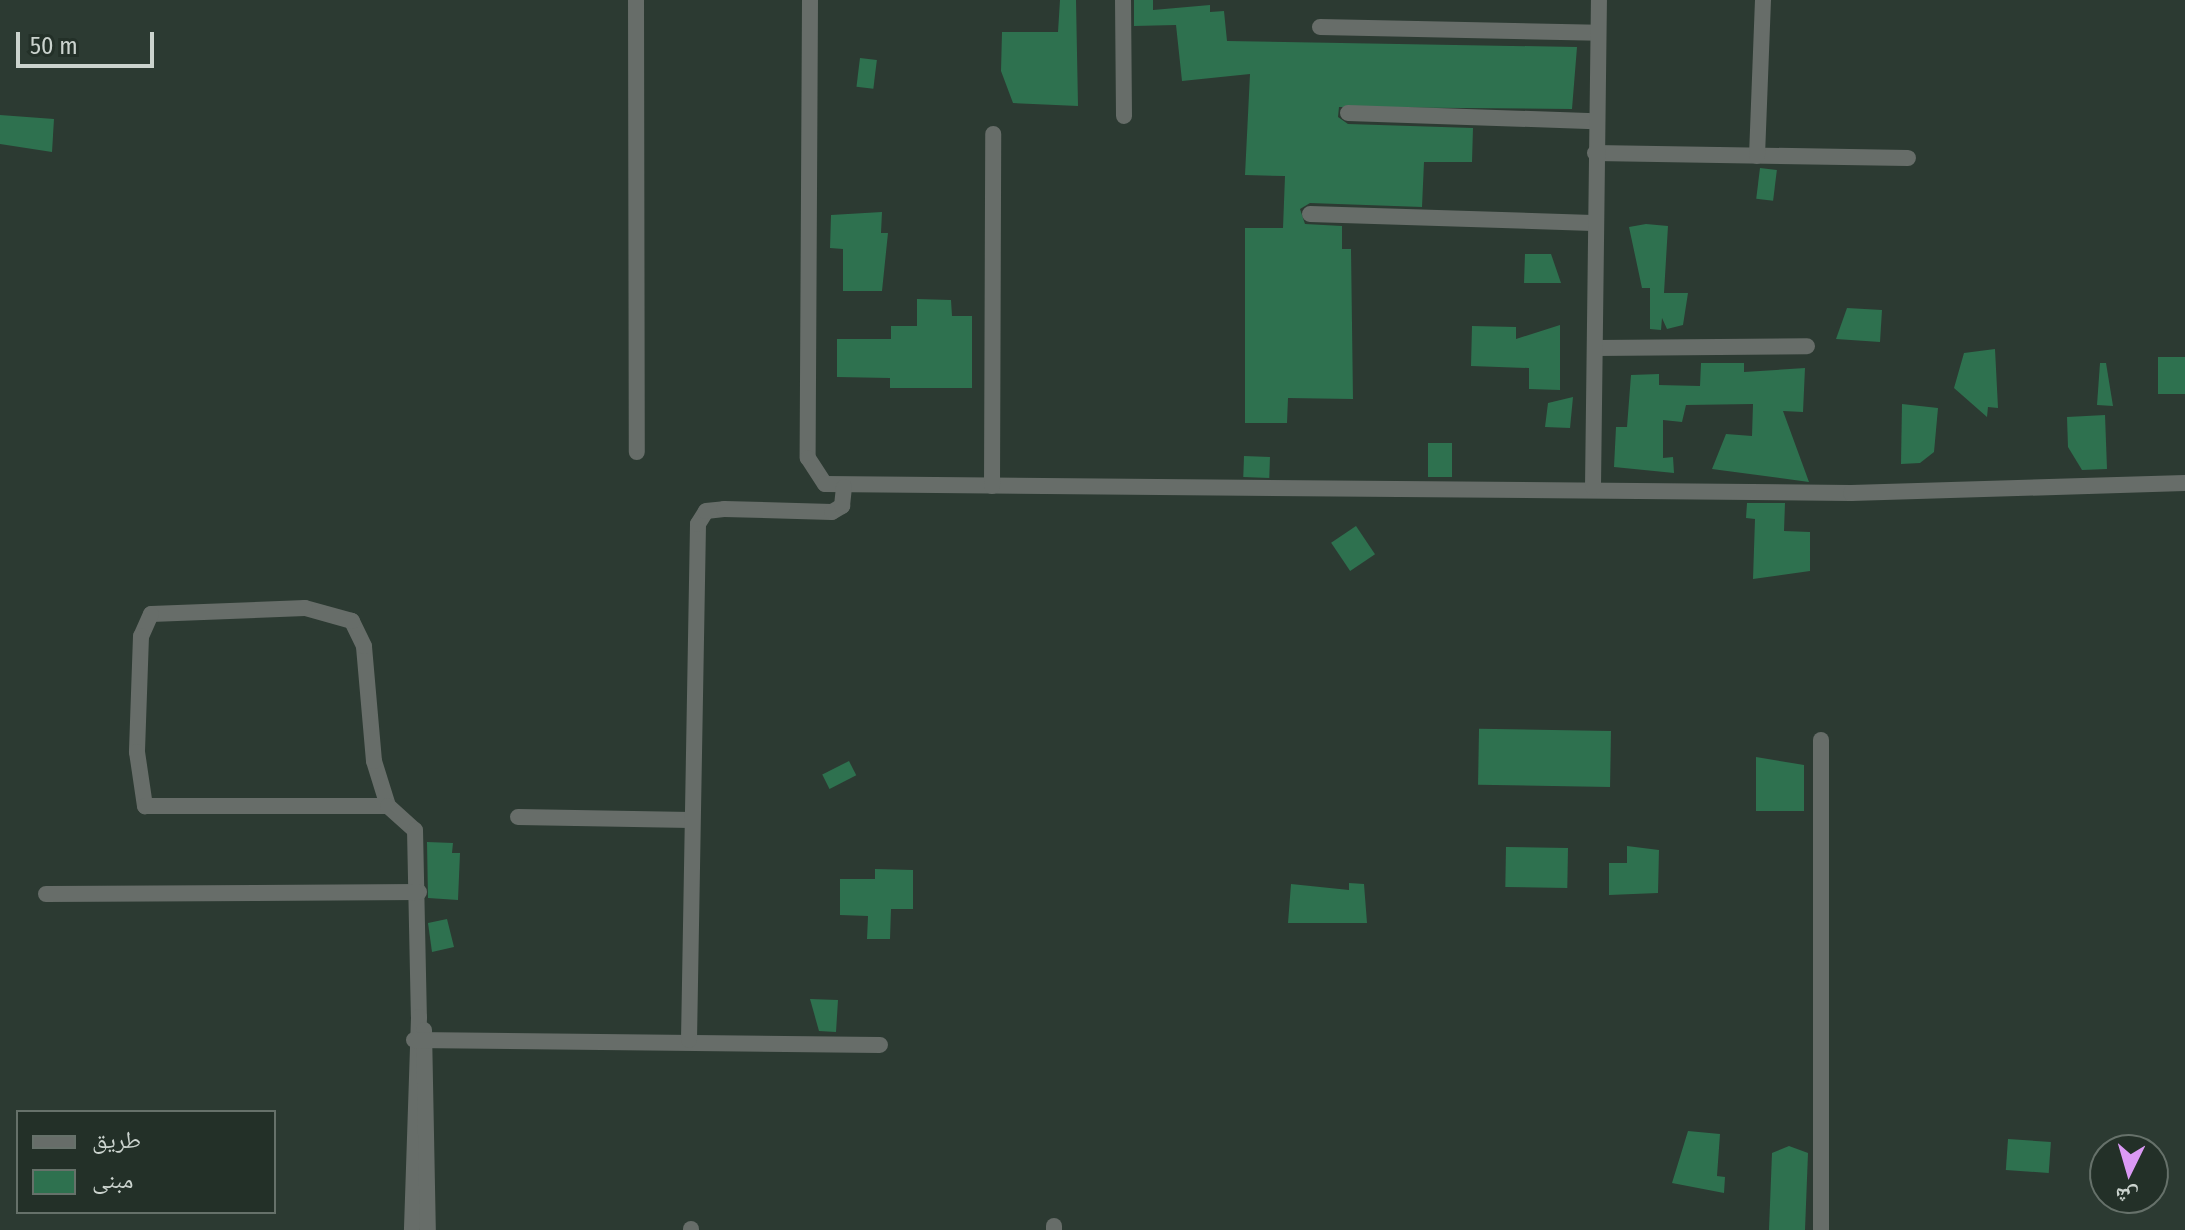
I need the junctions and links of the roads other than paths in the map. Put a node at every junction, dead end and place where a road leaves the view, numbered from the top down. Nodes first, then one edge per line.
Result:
1 (636, 0) edge
2 (810, 0) edge
3 (1123, 0) edge
4 (1599, 0) edge
5 (1763, 0) edge
6 (1320, 27) dead end
7 (1598, 33) junction
8 (1348, 113) dead end
9 (1124, 116) dead end
10 (1595, 121) junction
11 (993, 134) dead end
12 (1595, 153) junction
13 (1757, 156) junction
14 (1908, 158) dead end
15 (1310, 214) dead end
16 (1593, 223) junction
17 (1807, 346) dead end
18 (1596, 348) junction
19 (637, 452) dead end
20 (2185, 483) edge
21 (992, 486) junction
22 (844, 487) junction
23 (1593, 487) junction
24 (1821, 740) dead end
25 (388, 806) junction
26 (518, 817) dead end
27 (691, 820) junction
28 (419, 892) junction
29 (46, 894) dead end
30 (421, 1039) junction
31 (689, 1040) junction
32 (880, 1045) dead end
33 (412, 1230) edge
34 (428, 1230) edge
35 (1821, 1230) edge

1 - 19 street
2 - 22 street
3 - 9 street
4 - 7 street
5 - 13 street
6 - 7 street
7 - 10 street
8 - 10 street
10 - 12 street
11 - 21 street
12 - 13 street
12 - 16 street
13 - 14 street
15 - 16 street
16 - 18 street
17 - 18 street
18 - 23 street
20 - 23 street
21 - 22 street
21 - 23 street
22 - 27 street
24 - 35 street
25 - 25 street
25 - 28 street
26 - 27 street
27 - 31 street
28 - 29 street
28 - 30 street
30 - 31 street
30 - 33 street
30 - 34 street
31 - 32 street

